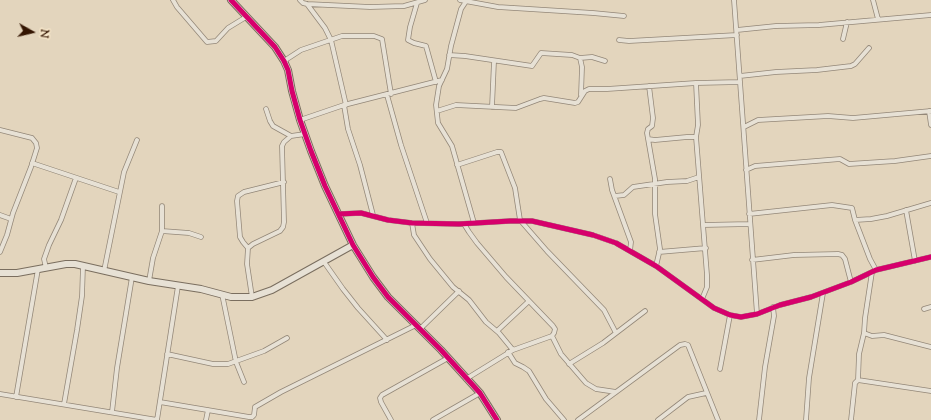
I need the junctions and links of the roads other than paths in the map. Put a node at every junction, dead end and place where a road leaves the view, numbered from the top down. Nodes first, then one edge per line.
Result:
1 (175, 0) edge
2 (231, 0) edge
3 (300, 0) edge
4 (348, 0) edge
5 (425, 0) edge
6 (460, 0) edge
7 (467, 0) edge
8 (734, 0) edge
9 (873, 0) edge
10 (417, 3) junction
11 (307, 4) junction
12 (314, 4) junction
13 (348, 6) junction
14 (311, 10) junction
15 (931, 15) edge
16 (624, 16) dead end
17 (246, 17) junction
18 (878, 19) junction
19 (847, 22) junction
20 (737, 32) junction
21 (843, 39) dead end
22 (331, 40) junction
23 (619, 40) dead end
24 (869, 48) dead end
25 (449, 55) junction
26 (580, 58) junction
27 (284, 61) junction
28 (494, 61) junction
29 (605, 61) dead end
30 (740, 76) junction
31 (442, 80) junction
32 (436, 82) junction
33 (696, 82) junction
34 (740, 82) junction
35 (649, 86) junction
36 (389, 94) junction
37 (581, 96) junction
38 (345, 105) junction
39 (492, 107) junction
40 (266, 109) dead end
41 (437, 111) junction
42 (930, 111) edge
43 (300, 120) junction
44 (931, 125) edge
45 (744, 127) junction
46 (0, 130) edge
47 (305, 134) junction
48 (291, 136) junction
49 (696, 137) junction
50 (648, 139) junction
51 (137, 140) dead end
52 (931, 156) edge
53 (32, 163) junction
54 (457, 165) junction
55 (746, 170) junction
56 (699, 177) junction
57 (76, 178) junction
58 (610, 179) dead end
59 (284, 182) junction
60 (655, 184) junction
61 (120, 192) junction
62 (615, 196) junction
63 (931, 203) edge
64 (162, 206) dead end
65 (906, 210) junction
66 (339, 214) junction
67 (749, 214) junction
68 (0, 215) edge
69 (372, 215) junction
70 (11, 219) junction
71 (520, 220) junction
72 (855, 220) junction
73 (412, 223) junction
74 (427, 223) junction
75 (474, 223) junction
76 (464, 224) junction
77 (703, 224) junction
78 (750, 224) junction
79 (162, 231) junction
80 (201, 237) dead end
81 (353, 245) junction
82 (248, 248) junction
83 (706, 248) junction
84 (630, 251) junction
85 (0, 252) edge
86 (659, 252) junction
87 (931, 257) edge
88 (752, 260) junction
89 (915, 261) junction
90 (324, 262) junction
91 (83, 266) junction
92 (656, 266) junction
93 (46, 268) junction
94 (38, 269) junction
95 (104, 271) junction
96 (874, 271) junction
97 (0, 273) edge
98 (132, 277) junction
99 (149, 281) junction
100 (851, 282) junction
101 (178, 286) junction
102 (459, 291) junction
103 (823, 293) junction
104 (222, 294) junction
105 (252, 297) junction
106 (702, 299) junction
107 (529, 301) junction
108 (773, 307) junction
109 (931, 307) edge
110 (924, 309) dead end
111 (645, 312) dead end
112 (757, 314) junction
113 (730, 316) junction
114 (418, 327) junction
115 (497, 331) junction
116 (616, 333) junction
117 (864, 333) junction
118 (552, 336) junction
119 (287, 338) dead end
120 (387, 340) junction
121 (931, 347) edge
122 (513, 350) junction
123 (508, 352) junction
124 (168, 354) junction
125 (448, 358) junction
126 (236, 362) junction
127 (569, 364) junction
128 (720, 369) dead end
129 (466, 379) junction
130 (858, 380) junction
131 (244, 382) dead end
132 (931, 391) edge
133 (616, 392) junction
134 (480, 393) junction
135 (706, 393) junction
136 (0, 394) edge
137 (16, 397) junction
138 (160, 402) junction
139 (64, 404) junction
140 (208, 410) junction
141 (112, 412) junction
142 (206, 420) edge
143 (391, 420) edge
144 (433, 420) edge
145 (497, 420) edge
146 (564, 420) edge
147 (578, 420) edge
148 (658, 420) edge
149 (718, 420) edge
150 (759, 420) edge
151 (806, 420) edge
152 (850, 420) edge

1 - 17 street
2 - 17 street
3 - 11 street
4 - 13 street
5 - 10 street
6 - 7 street
7 - 16 street
7 - 25 street
8 - 20 street
9 - 18 street
10 - 13 street
10 - 32 street
11 - 12 street
11 - 14 street
12 - 13 street
12 - 14 street
14 - 22 street
15 - 18 street
17 - 27 street
18 - 19 street
19 - 20 street
19 - 21 street
20 - 23 street
20 - 30 street
22 - 27 street
22 - 36 street
22 - 38 street
24 - 30 street
25 - 28 street
25 - 31 street
26 - 28 street
26 - 29 street
26 - 37 street
27 - 43 street
28 - 39 street
30 - 34 street
31 - 32 street
31 - 41 street
32 - 36 street
33 - 34 street
33 - 35 street
33 - 49 street
34 - 45 street
35 - 37 street
35 - 50 street
36 - 38 street
36 - 74 street
37 - 39 street
38 - 43 street
38 - 69 street
39 - 41 street
40 - 48 street
41 - 54 street
42 - 44 street
42 - 45 street
43 - 47 street
45 - 55 street
46 - 53 street
47 - 48 street
47 - 66 street
48 - 59 street
49 - 50 street
49 - 56 street
50 - 60 street
51 - 61 street
52 - 55 street
53 - 57 street
53 - 70 street
54 - 71 street
54 - 75 street
55 - 67 street
56 - 60 street
56 - 77 street
57 - 61 street
57 - 93 street
58 - 62 street
59 - 82 street
59 - 82 street
60 - 62 street
60 - 86 street
61 - 95 street
62 - 84 street
63 - 65 street
64 - 79 street
65 - 72 street
65 - 89 street
66 - 69 street
66 - 81 street
67 - 72 street
67 - 78 street
68 - 70 street
69 - 73 street
70 - 85 street
71 - 75 street
71 - 84 street
71 - 116 street
72 - 96 street
73 - 74 street
73 - 102 street
74 - 76 street
75 - 76 street
76 - 107 street
77 - 78 street
77 - 83 street
78 - 88 street
79 - 80 street
79 - 99 street
81 - 90 street
81 - 114 street
82 - 105 street
83 - 86 street
83 - 106 street
84 - 92 street
86 - 92 street
87 - 89 street
88 - 100 street
88 - 112 street
89 - 96 street
90 - 105 street
90 - 120 street
91 - 93 street
91 - 95 street
91 - 139 street
92 - 106 street
93 - 94 street
94 - 97 street
94 - 137 street
95 - 98 street
96 - 100 street
96 - 117 street
98 - 99 street
98 - 141 street
99 - 101 street
100 - 103 street
101 - 104 street
101 - 124 street
102 - 114 street
102 - 115 street
103 - 108 street
103 - 151 street
104 - 105 street
104 - 126 street
106 - 113 street
107 - 115 street
107 - 118 street
108 - 112 street
108 - 150 street
109 - 110 street
111 - 116 street
112 - 113 street
113 - 128 street
114 - 120 street
114 - 125 street
115 - 122 street
116 - 127 street
117 - 121 street
117 - 130 street
118 - 122 street
118 - 127 street
119 - 126 street
120 - 140 street
122 - 123 street
123 - 129 street
123 - 146 street
124 - 126 street
124 - 138 street
125 - 129 street
125 - 143 street
126 - 131 street
127 - 133 street
129 - 134 street
130 - 132 street
130 - 152 street
133 - 135 street
133 - 147 street
134 - 144 street
134 - 145 street
135 - 148 street
135 - 149 street
136 - 137 street
137 - 139 street
138 - 140 street
138 - 141 street
139 - 141 street
140 - 142 street

